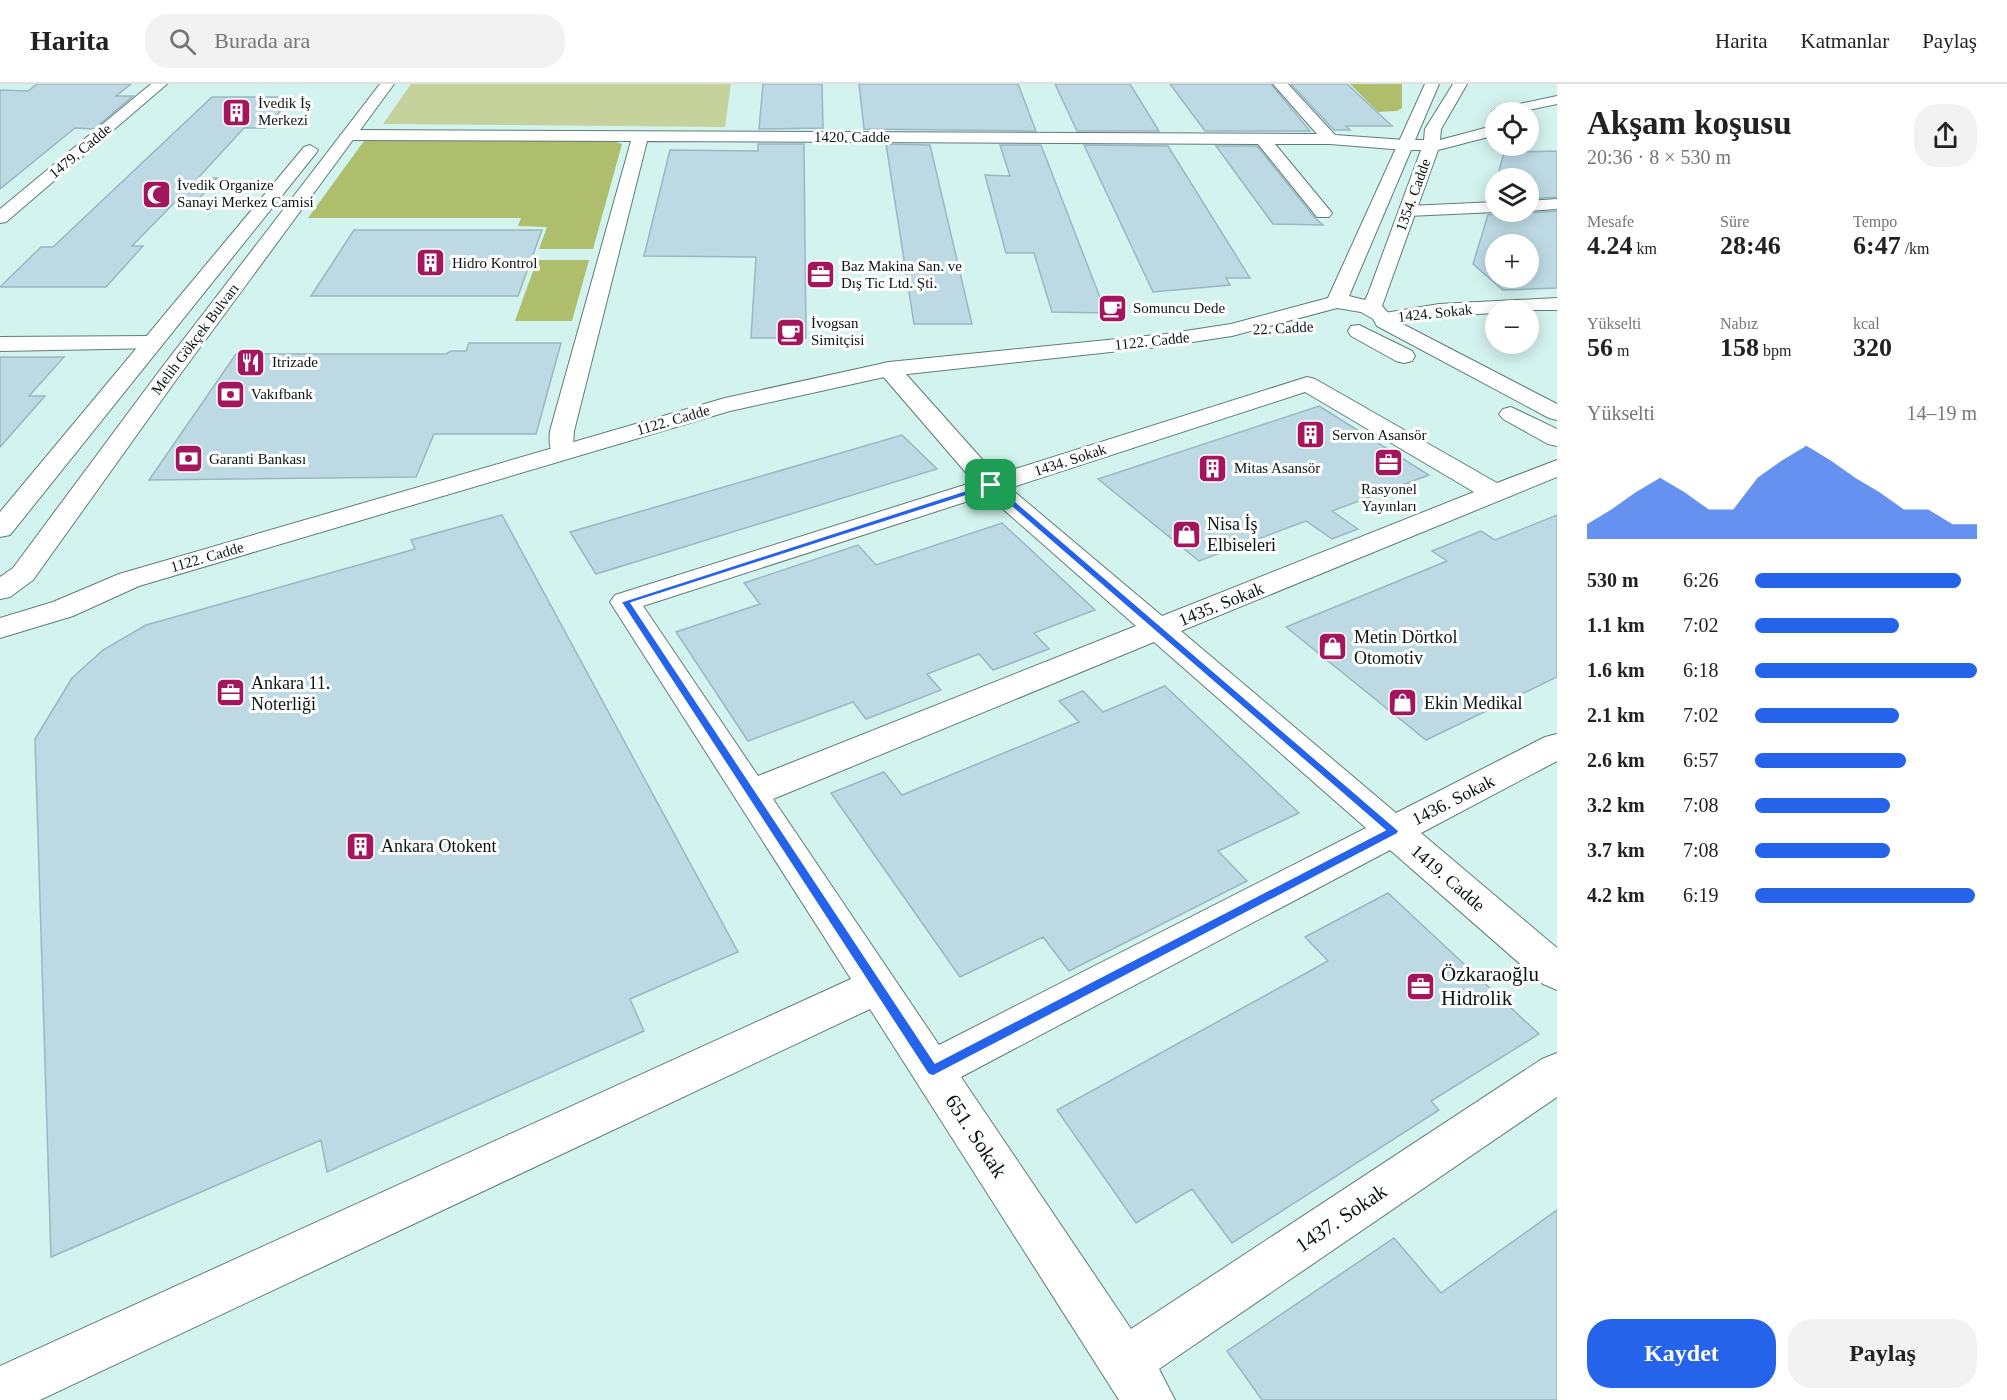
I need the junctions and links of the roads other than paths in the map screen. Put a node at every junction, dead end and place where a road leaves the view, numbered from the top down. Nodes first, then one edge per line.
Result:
1 (160, 84) edge
2 (364, 84) edge
3 (387, 84) edge
4 (1280, 84) edge
5 (1432, 84) edge
6 (1460, 84) edge
7 (1557, 100) edge
8 (1539, 105) edge
9 (1557, 113) edge
10 (338, 115) dead end
11 (1539, 118) edge
12 (1485, 121) edge
13 (1452, 124) dead end
14 (325, 132) dead end
15 (348, 135) junction
16 (640, 136) junction
17 (1432, 137) junction
18 (1263, 139) junction
19 (1330, 139) junction
20 (1407, 140) junction
21 (1557, 204) edge
22 (1539, 205) edge
23 (1485, 208) edge
24 (1408, 211) junction
25 (1323, 213) dead end
26 (0, 218) edge
27 (1557, 304) edge
28 (1380, 315) junction
29 (1335, 320) junction
30 (1232, 330) joint
31 (152, 343) junction
32 (0, 344) edge
33 (889, 369) junction
34 (1465, 389) dead end
35 (1495, 405) dead end
36 (1557, 413) edge
37 (1557, 439) edge
38 (564, 452) junction
39 (1557, 468) edge
40 (991, 485) junction
41 (1495, 493) junction
42 (0, 529) edge
43 (129, 579) junction
44 (0, 590) edge
45 (626, 602) joint
46 (0, 607) edge
47 (0, 628) edge
48 (1158, 629) junction
49 (1557, 746) edge
50 (751, 793) junction
51 (1393, 831) junction
52 (1557, 972) edge
53 (877, 986) junction
54 (933, 1070) junction
55 (1557, 1073) edge
56 (1124, 1363) junction
57 (0, 1392) edge
58 (1149, 1400) edge

1 - 26 street, 1479. Cadde
2 - 10 street
3 - 15 street, Melih Gökçek Bulvarı
4 - 19 street
5 - 20 street, 1354. Cadde
6 - 17 street, 1354. Cadde
7 - 8 street
9 - 11 street
12 - 17 street
13 - 17 street
14 - 31 street, Melih Gökçek Bulvarı
15 - 16 street, 1420. Cadde
15 - 44 street, Melih Gökçek Bulvarı
16 - 18 street, 1420. Cadde
16 - 38 street
17 - 20 street, 1420. Cadde
17 - 24 street, 1354. Cadde
18 - 19 street, 1420. Cadde
18 - 25 street
19 - 20 street, 1420. Cadde
20 - 29 street, 1354. Cadde
21 - 22 street
23 - 24 street
24 - 28 street, 1354. Cadde
27 - 28 street, 1424. Sokak
28 - 29 street
28 - 29 street
28 - 36 street
29 - 30 street, 22. Cadde
29 - 34 street
30 - 33 street, 1122. Cadde
31 - 32 street
31 - 42 street, Melih Gökçek Bulvarı
33 - 38 street, 1122. Cadde
33 - 40 street, 1419. Cadde
35 - 37 street
38 - 43 street, 1122. Cadde
39 - 41 street, 1435. Sokak
40 - 41 street, 1434. Sokak
40 - 45 street, 1434. Sokak
40 - 48 street, 1419. Cadde
41 - 48 street, 1435. Sokak
43 - 46 street, 1122. Cadde
43 - 47 street, 1122. Cadde
45 - 50 street, 651. Sokak
48 - 50 street, 1435. Sokak
48 - 51 street, 1419. Cadde
49 - 51 street, 1436. Sokak
50 - 53 street, 651. Sokak
51 - 52 street, 1419. Cadde
51 - 54 street, 1436. Sokak
53 - 54 street, 651. Sokak
53 - 57 street
54 - 56 street, 651. Sokak
55 - 56 street, 1437. Sokak
56 - 58 street, 651. Sokak

